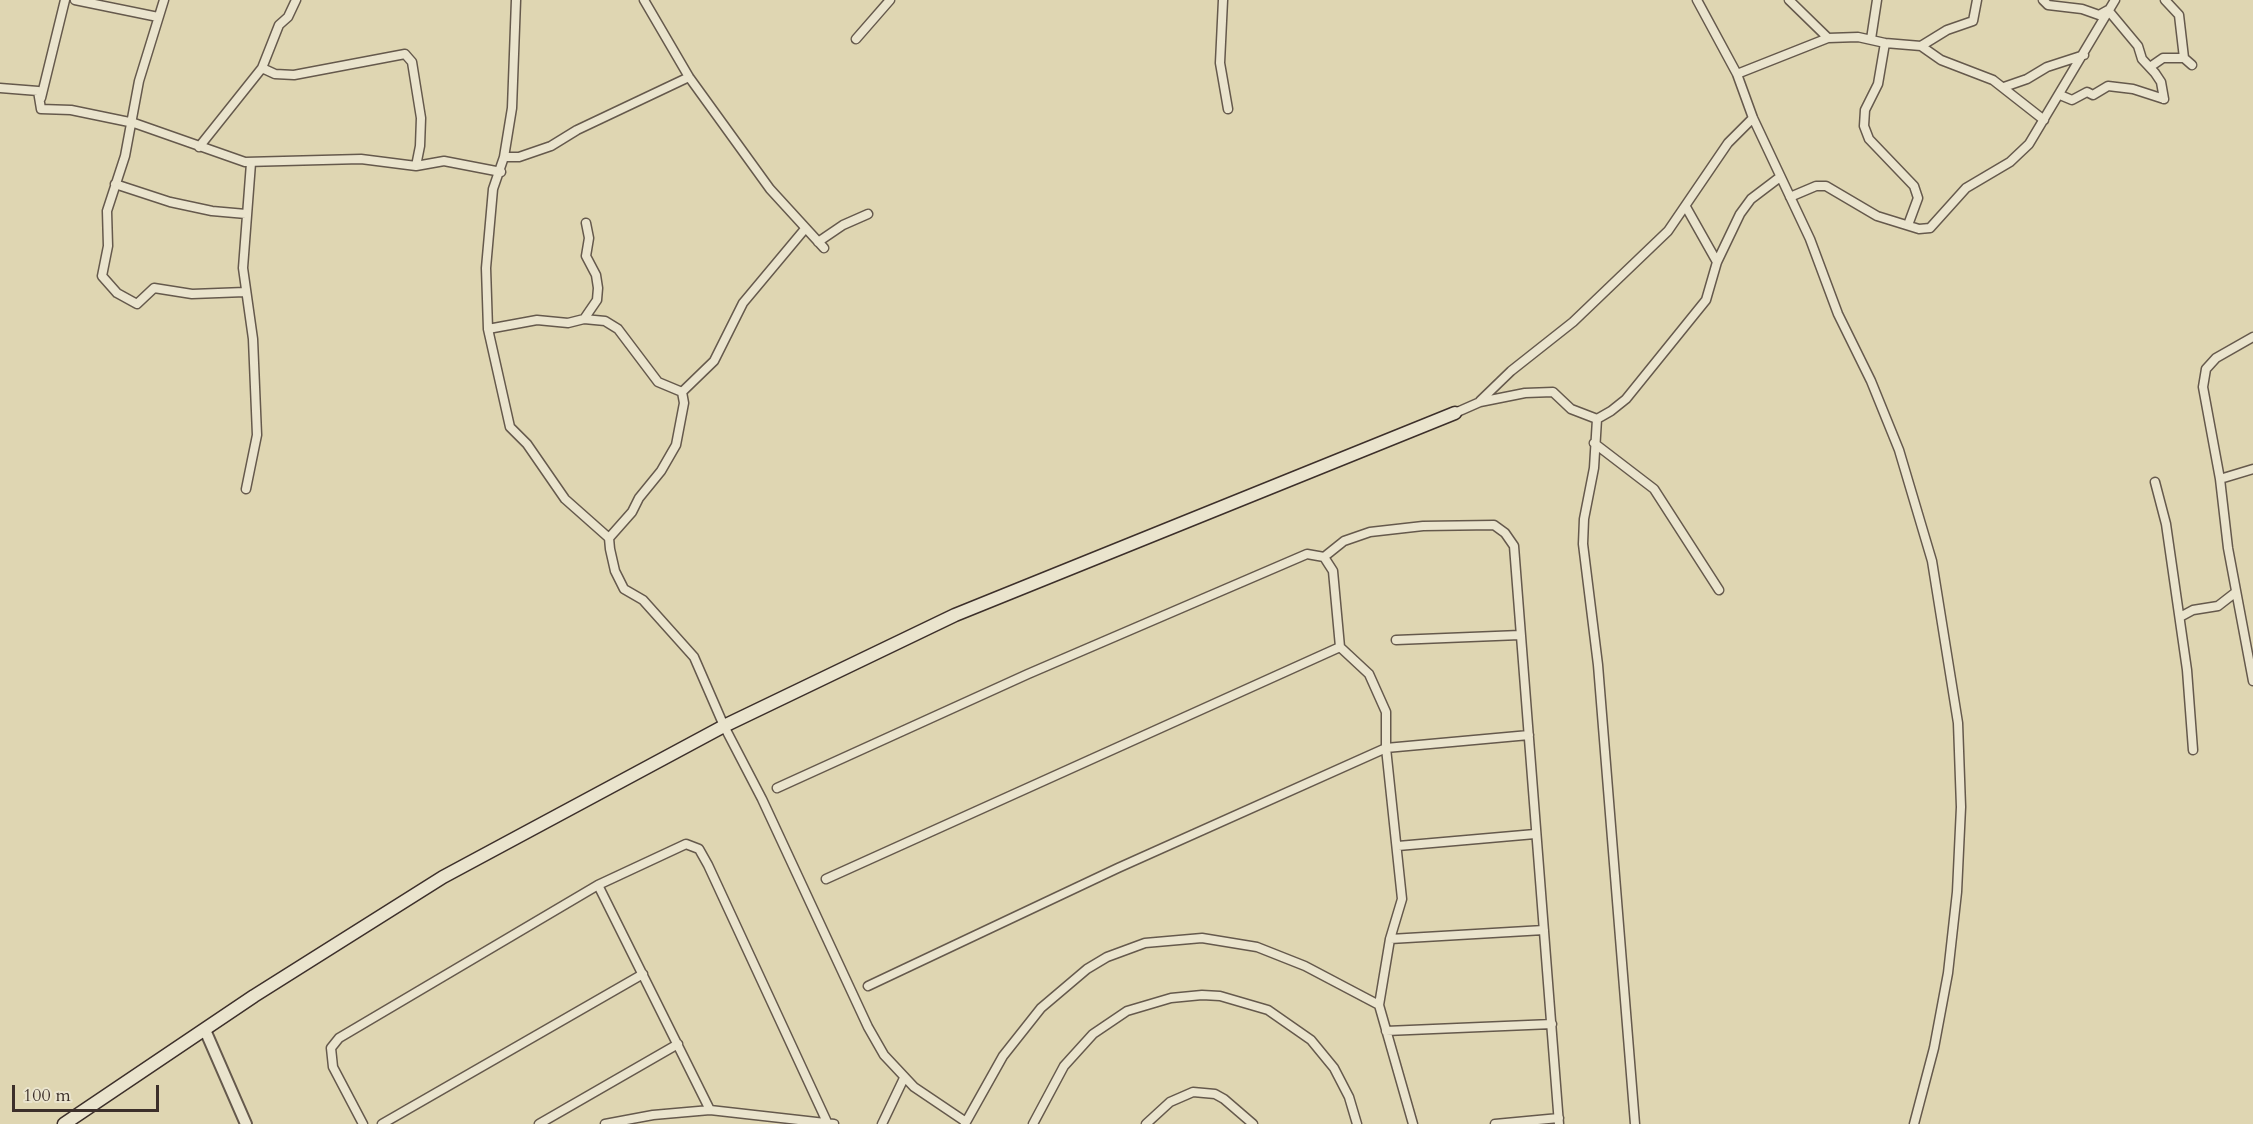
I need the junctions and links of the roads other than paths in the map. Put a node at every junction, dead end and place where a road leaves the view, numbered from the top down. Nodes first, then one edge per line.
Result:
1 (65, 0) edge
2 (75, 0) edge
3 (164, 0) edge
4 (296, 0) edge
5 (516, 0) edge
6 (644, 0) edge
7 (890, 0) edge
8 (1223, 0) edge
9 (1697, 0) edge
10 (1789, 0) edge
11 (1877, 0) edge
12 (1977, 0) edge
13 (2043, 0) edge
14 (2165, 0) edge
15 (2114, 1) edge
16 (2108, 10) junction
17 (158, 17) junction
18 (1828, 38) junction
19 (856, 39) dead end
20 (1871, 39) junction
21 (1885, 43) junction
22 (1921, 46) junction
23 (2084, 55) junction
24 (2184, 58) junction
25 (2192, 66) dead end
26 (2150, 67) junction
27 (262, 68) junction
28 (1737, 74) junction
29 (689, 76) junction
30 (2004, 87) junction
31 (0, 88) edge
32 (2060, 95) junction
33 (41, 98) junction
34 (1228, 109) dead end
35 (1753, 118) junction
36 (2044, 120) junction
37 (130, 122) junction
38 (199, 147) junction
39 (504, 157) junction
40 (251, 162) junction
41 (416, 166) junction
42 (501, 172) junction
43 (1780, 177) junction
44 (115, 184) junction
45 (1790, 197) junction
46 (1686, 207) junction
47 (246, 214) junction
48 (868, 214) dead end
49 (586, 223) dead end
50 (1908, 225) junction
51 (804, 230) junction
52 (1717, 262) junction
53 (245, 292) junction
54 (584, 319) junction
55 (489, 329) junction
56 (2253, 337) edge
57 (682, 392) junction
58 (1480, 402) junction
59 (1455, 413) joint
60 (1597, 419) junction
61 (1594, 443) junction
62 (2253, 469) edge
63 (2220, 479) junction
64 (2155, 482) dead end
65 (246, 489) dead end
66 (609, 538) junction
67 (1324, 557) junction
68 (1719, 590) dead end
69 (2236, 592) junction
70 (2180, 617) junction
71 (1520, 635) junction
72 (1396, 640) dead end
73 (1340, 647) junction
74 (2253, 681) edge
75 (724, 726) junction
76 (1529, 735) junction
77 (1386, 748) junction
78 (2193, 750) dead end
79 (777, 788) dead end
80 (1535, 834) junction
81 (1398, 846) junction
82 (826, 879) dead end
83 (598, 885) junction
84 (1544, 930) junction
85 (1390, 939) junction
86 (643, 974) junction
87 (868, 986) dead end
88 (1379, 1005) junction
89 (1552, 1024) junction
90 (205, 1030) junction
91 (1386, 1031) junction
92 (678, 1044) junction
93 (904, 1078) junction
94 (710, 1110) junction
95 (1559, 1121) edge
96 (830, 1123) edge
97 (966, 1123) edge
98 (64, 1124) edge
99 (246, 1124) edge
100 (363, 1124) edge
101 (382, 1124) edge
102 (539, 1124) edge
103 (605, 1124) edge
104 (882, 1124) edge
105 (1032, 1124) edge
106 (1146, 1124) edge
107 (1253, 1124) edge
108 (1358, 1124) edge
109 (1413, 1124) edge
110 (1495, 1124) edge
111 (1635, 1124) edge
112 (1914, 1124) edge

1 - 33 street
2 - 17 street
3 - 17 street
4 - 27 street
5 - 39 street
6 - 29 street
7 - 19 street
8 - 34 street
9 - 28 street
10 - 18 street
11 - 20 street
12 - 22 street
13 - 16 street
14 - 24 street
15 - 16 street
16 - 23 street
16 - 26 street
17 - 37 street
18 - 20 street
18 - 28 street
20 - 21 street
21 - 22 street
21 - 50 street
22 - 30 street
23 - 30 street
23 - 32 street
24 - 25 street
24 - 26 street
26 - 32 street
27 - 38 street
27 - 41 street
28 - 35 street
29 - 39 street
29 - 51 street
30 - 36 street
31 - 33 street
32 - 36 street
33 - 37 street
35 - 43 street
35 - 46 street
36 - 50 street
37 - 38 street
37 - 44 street
38 - 40 street
39 - 42 street
40 - 41 street
40 - 47 street
41 - 42 street
42 - 55 street
43 - 45 street
43 - 52 street
44 - 47 street
44 - 53 street
45 - 50 street
45 - 112 street
46 - 52 street
46 - 58 street
47 - 53 street
48 - 51 street
49 - 54 street
51 - 57 street
52 - 60 street
53 - 65 street
54 - 55 street
54 - 57 street
55 - 66 street
56 - 63 street
57 - 66 street
58 - 59 street
58 - 60 street
59 - 75 main road
60 - 61 street
61 - 68 street
61 - 111 street
62 - 63 street
63 - 69 street
64 - 70 street
66 - 75 street
67 - 71 street
67 - 73 street
67 - 79 street
69 - 70 street
69 - 74 street
70 - 78 street
71 - 72 street
71 - 76 street
73 - 77 street
73 - 82 street
75 - 90 main road
75 - 93 street
76 - 77 street
76 - 80 street
77 - 81 street
77 - 87 street
80 - 81 street
80 - 84 street
81 - 85 street
83 - 86 street
83 - 96 street
83 - 100 street
84 - 85 street
84 - 89 street
85 - 88 street
86 - 92 street
86 - 101 street
88 - 91 street
88 - 97 street
89 - 91 street
89 - 95 street
90 - 98 main road
90 - 99 street
91 - 109 street
92 - 94 street
92 - 102 street
93 - 97 street
93 - 104 street
94 - 96 street
94 - 103 street
95 - 110 street
105 - 108 street
106 - 107 street

